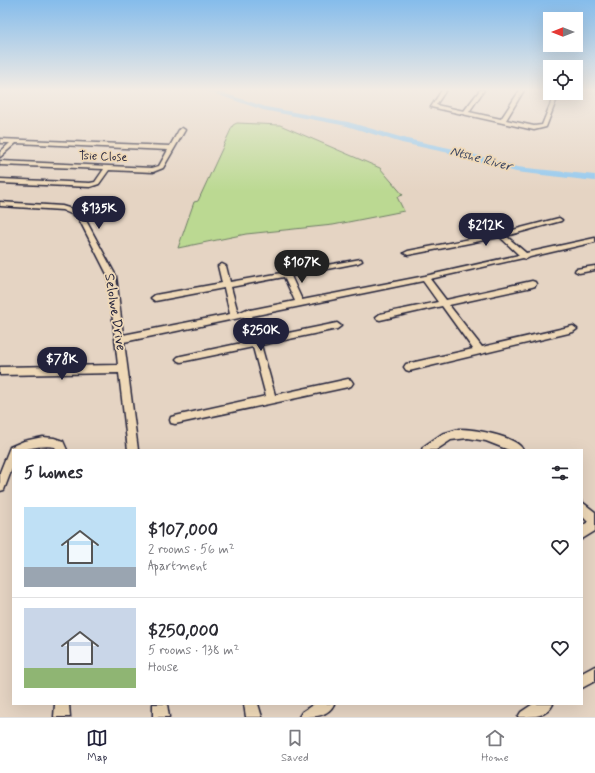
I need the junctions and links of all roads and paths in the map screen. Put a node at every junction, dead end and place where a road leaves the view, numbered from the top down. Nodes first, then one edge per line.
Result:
1 (510, 123) edge
2 (544, 123) edge
3 (182, 130) dead end
4 (0, 141) edge
5 (15, 141) junction
6 (171, 148) junction
7 (0, 155) edge
8 (0, 163) edge
9 (107, 169) junction
10 (0, 181) edge
11 (0, 204) edge
12 (560, 220) dead end
13 (501, 235) junction
14 (595, 240) edge
15 (408, 253) dead end
16 (526, 257) junction
17 (358, 261) dead end
18 (222, 266) dead end
19 (595, 268) edge
20 (580, 272) dead end
21 (287, 274) junction
22 (425, 278) junction
23 (532, 284) dead end
24 (227, 286) junction
25 (155, 298) dead end
26 (299, 302) junction
27 (445, 304) junction
28 (247, 312) junction
29 (234, 315) junction
30 (380, 317) dead end
31 (337, 326) dead end
32 (573, 329) dead end
33 (121, 339) junction
34 (256, 343) junction
35 (480, 351) junction
36 (181, 359) dead end
37 (409, 367) dead end
38 (124, 369) junction
39 (0, 371) edge
40 (348, 383) dead end
41 (272, 400) junction
42 (175, 420) dead end
43 (18, 449) edge
44 (62, 449) edge
45 (133, 449) edge
46 (429, 449) edge
47 (516, 449) edge
48 (12, 456) edge
49 (0, 486) edge
50 (583, 509) edge
51 (595, 520) edge
52 (595, 524) edge
53 (583, 532) edge
54 (595, 673) edge
55 (583, 680) edge
56 (62, 705) edge
57 (160, 705) edge
58 (251, 705) edge
59 (325, 705) edge
60 (544, 705) edge
61 (62, 717) edge
62 (161, 717) edge
63 (254, 717) edge
64 (307, 717) edge
65 (526, 717) edge

1 - 2 street
3 - 6 street, Tsie Close
4 - 5 street
5 - 6 street
5 - 7 street
6 - 9 street, Tsie Close
8 - 9 street, Tsie Close
9 - 10 street
11 - 33 street, Selolwe Drive
12 - 13 street
13 - 15 street
13 - 16 street
14 - 16 street
16 - 22 street
17 - 21 street
18 - 24 street
19 - 20 street
21 - 24 street
21 - 26 street
22 - 26 street
22 - 27 street
23 - 27 street
24 - 25 street
24 - 29 street
26 - 28 street
27 - 30 street
27 - 35 street
28 - 29 street
28 - 34 street
29 - 33 street
31 - 34 street
32 - 35 street
33 - 38 street, Selolwe Drive
34 - 36 street
34 - 41 street
35 - 37 street
38 - 39 street
38 - 45 street, Selolwe Drive
40 - 41 street
41 - 42 street
43 - 44 street
46 - 47 street
48 - 49 street
50 - 51 street
52 - 53 street
54 - 55 street
56 - 61 street
57 - 62 street
58 - 63 street
59 - 64 street
60 - 65 street

